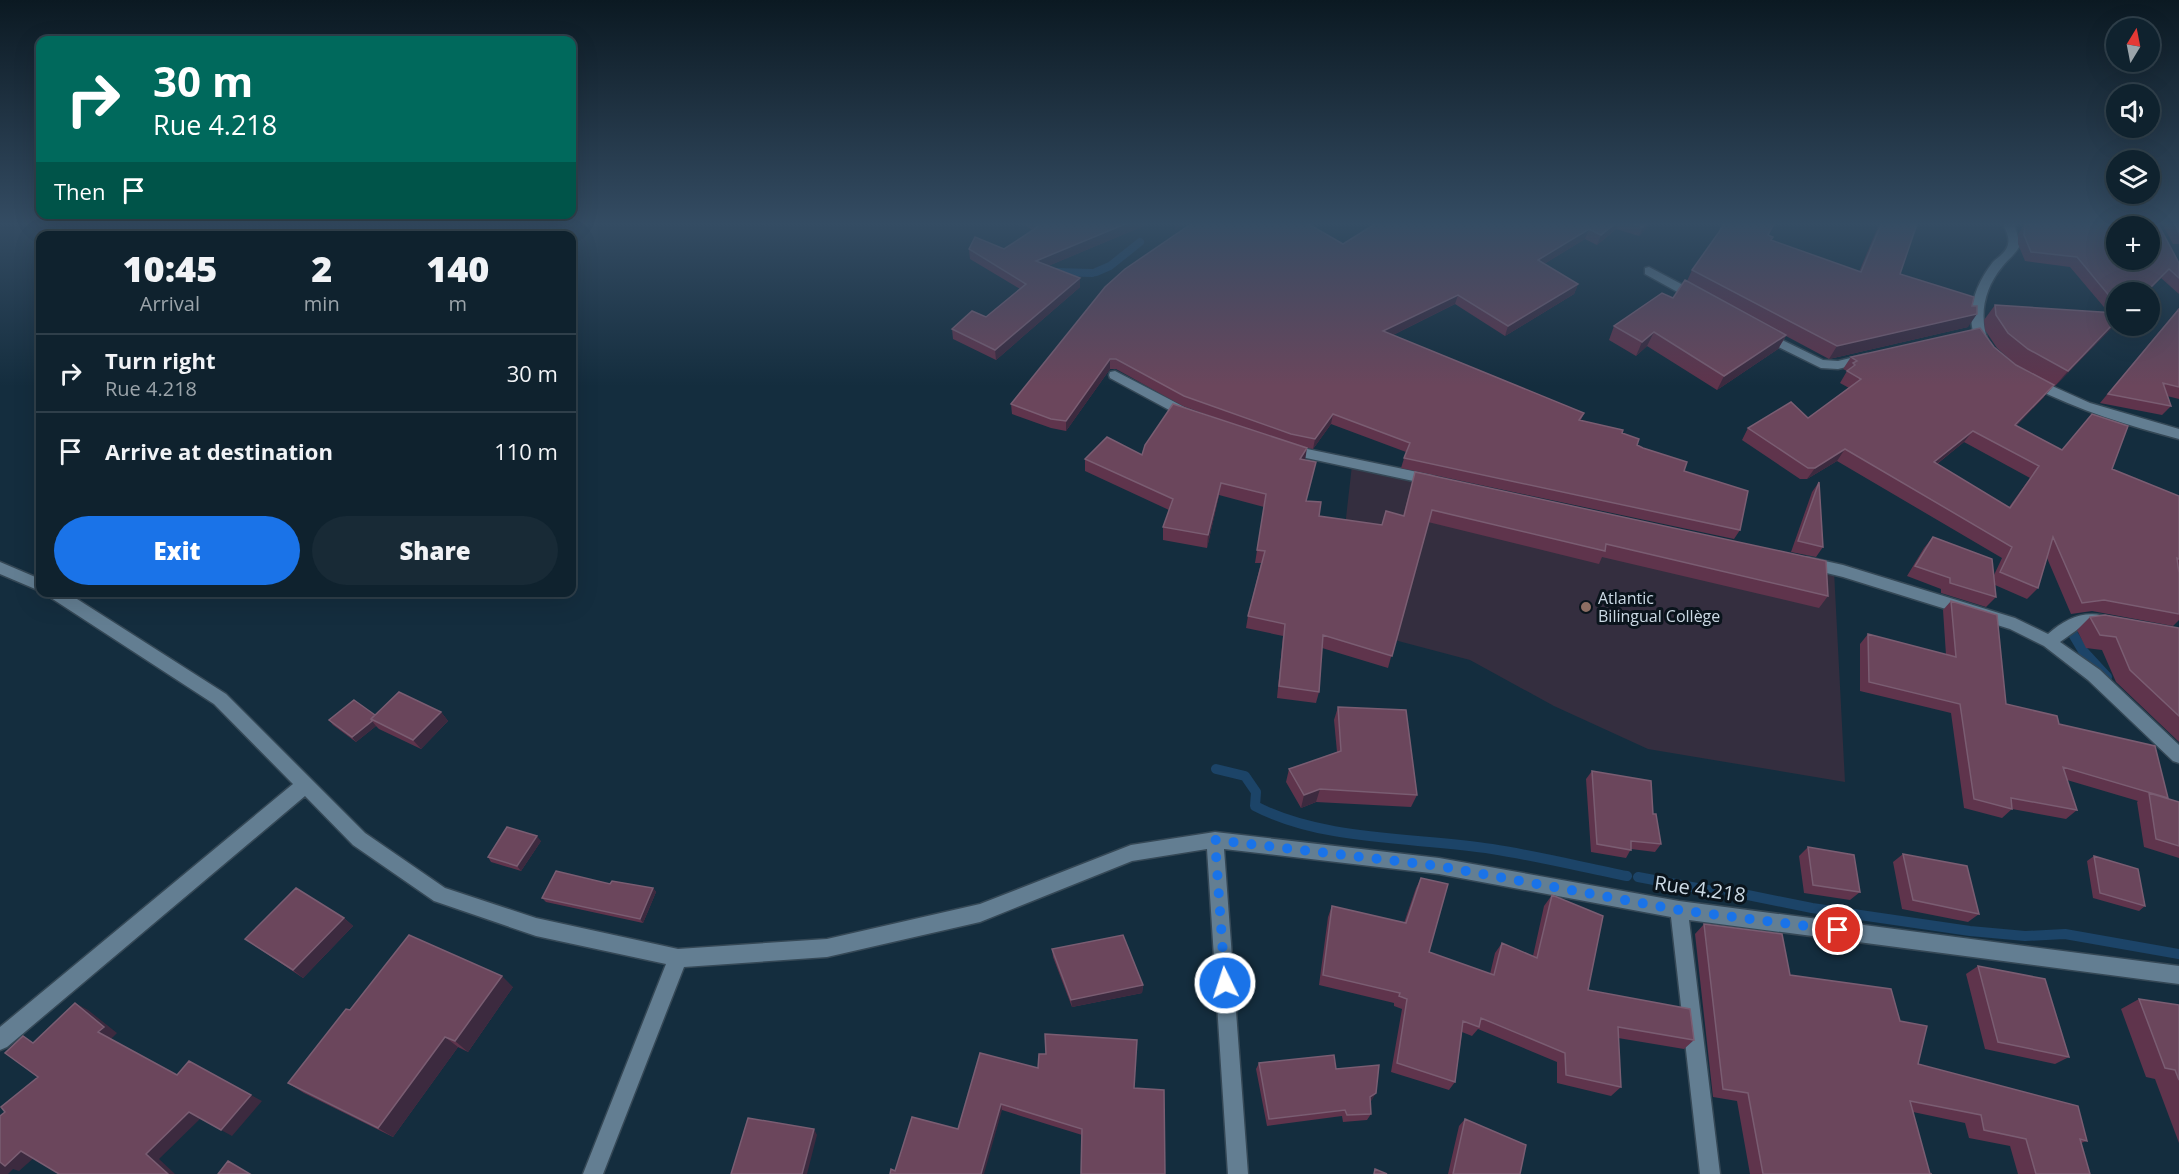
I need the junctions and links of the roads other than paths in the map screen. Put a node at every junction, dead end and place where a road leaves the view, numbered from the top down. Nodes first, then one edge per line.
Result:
1 (1658, 277) edge
2 (1991, 277) edge
3 (1706, 303) edge
4 (1754, 329) edge
5 (1878, 355) edge
6 (1995, 356) edge
7 (1115, 375) edge
8 (2024, 377) edge
9 (1207, 422) edge
10 (2179, 434) edge
11 (1277, 447) edge
12 (1446, 483) edge
13 (1797, 561) edge
14 (0, 568) edge
15 (36, 583) edge
16 (61, 597) edge
17 (2118, 624) edge
18 (2049, 642) junction
19 (2179, 756) edge
20 (305, 785) junction
21 (1215, 840) junction
22 (1679, 910) junction
23 (678, 958) junction
24 (2179, 975) edge
25 (0, 1040) edge
26 (593, 1174) edge
27 (1238, 1174) edge
28 (1710, 1174) edge

1 - 3 street
2 - 6 street
4 - 5 street
7 - 9 street
8 - 10 street
11 - 12 street
13 - 18 street
14 - 15 street
16 - 20 street, Rue 4.218
17 - 18 street
18 - 19 street
20 - 23 street, Rue 4.218
20 - 25 street
21 - 22 street, Rue 4.218
21 - 23 street, Rue 4.218
21 - 27 street
22 - 24 street, Rue 4.218
22 - 28 street
23 - 26 street

